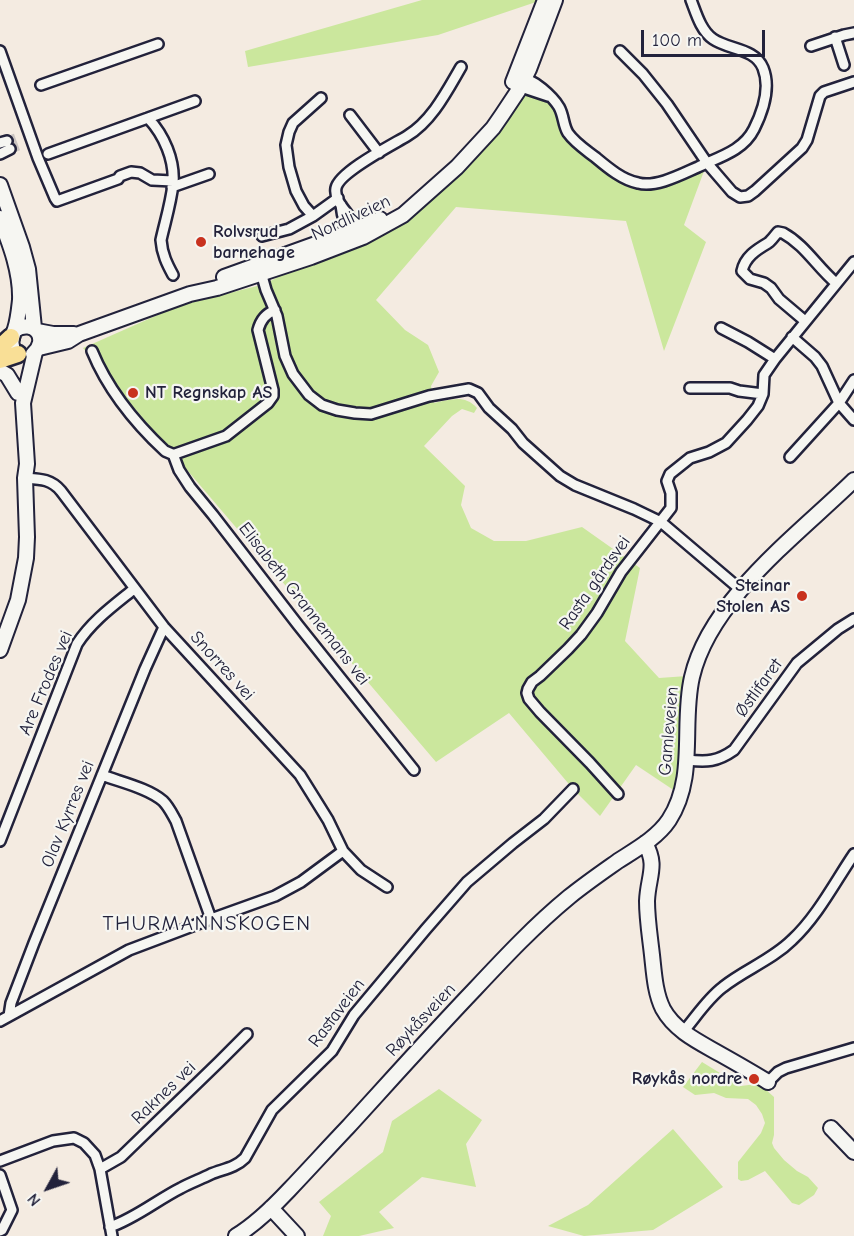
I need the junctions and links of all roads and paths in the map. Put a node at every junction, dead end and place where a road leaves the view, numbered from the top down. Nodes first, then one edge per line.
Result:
1 (545, 0) edge
2 (555, 0) edge
3 (692, 0) edge
4 (854, 33) edge
5 (835, 38) junction
6 (158, 44) dead end
7 (811, 46) dead end
8 (0, 51) edge
9 (620, 51) dead end
10 (844, 65) dead end
11 (461, 67) dead end
12 (520, 80) junction
13 (854, 82) edge
14 (41, 85) dead end
15 (321, 98) dead end
16 (195, 101) dead end
17 (350, 115) dead end
18 (148, 118) junction
19 (30, 137) junction
20 (20, 141) tunnel mouth
21 (6, 144) tunnel mouth
22 (378, 153) junction
23 (0, 154) edge
24 (48, 154) dead end
25 (706, 163) junction
26 (209, 174) dead end
27 (173, 184) junction
28 (0, 185) edge
29 (340, 202) junction
30 (314, 216) junction
31 (0, 218) edge
32 (354, 233) junction
33 (261, 236) dead end
34 (854, 262) edge
35 (260, 269) junction
36 (173, 276) dead end
37 (838, 280) junction
38 (275, 310) junction
39 (805, 321) junction
40 (721, 328) dead end
41 (35, 329) junction
42 (79, 334) junction
43 (792, 337) junction
44 (9, 338) edge
45 (92, 351) dead end
46 (28, 352) junction
47 (775, 359) junction
48 (0, 360) edge
49 (0, 371) edge
50 (854, 380) edge
51 (690, 388) dead end
52 (18, 393) junction
53 (763, 394) junction
54 (839, 403) junction
55 (854, 420) edge
56 (173, 454) junction
57 (789, 458) dead end
58 (25, 478) junction
59 (854, 480) edge
60 (661, 522) junction
61 (134, 588) junction
62 (741, 590) junction
63 (854, 619) edge
64 (164, 627) junction
65 (0, 650) edge
66 (687, 760) junction
67 (414, 770) dead end
68 (102, 775) junction
69 (573, 789) dead end
70 (618, 794) dead end
71 (0, 841) edge
72 (645, 843) junction
73 (343, 851) junction
74 (854, 854) edge
75 (387, 887) dead end
76 (211, 919) junction
77 (4, 1018) edge
78 (684, 1032) junction
79 (246, 1034) dead end
80 (854, 1048) edge
81 (768, 1082) joint
82 (831, 1128) dead end
83 (854, 1152) edge
84 (0, 1161) edge
85 (100, 1169) junction
86 (0, 1175) edge
87 (271, 1208) junction
88 (0, 1231) edge
89 (111, 1231) edge
90 (236, 1236) edge
91 (297, 1236) edge

1 - 12 main road, Nordliveien
2 - 12 main road, Nordliveien
3 - 25 street
4 - 5 street
5 - 7 street
5 - 10 street
6 - 14 street
8 - 19 street
9 - 25 street
11 - 22 street
12 - 25 street
12 - 32 main road, Nordliveien
13 - 25 street
15 - 30 street
16 - 18 street
17 - 22 street
18 - 24 street
18 - 27 street
19 - 20 street
19 - 27 street
21 - 23 street
22 - 29 street
26 - 27 street
27 - 36 street
28 - 41 main road
29 - 30 street
29 - 32 street
30 - 33 street
31 - 44 main road
32 - 35 main road, Nordliveien
34 - 37 street
35 - 38 street
35 - 42 main road, Nordliveien
37 - 39 street
37 - 39 street
38 - 56 street
38 - 60 street
39 - 43 street
40 - 47 street
41 - 42 main road, Nordliveien
41 - 44 main road, Nordliveien
41 - 46 main road
42 - 46 main road, Nordliveien
43 - 47 street
43 - 54 street
44 - 46 main road
45 - 56 street, Elisabeth Grannemans vei
46 - 48 highway
46 - 52 main road
46 - 58 main road
47 - 53 street
49 - 52 main road
50 - 54 street
51 - 53 street
52 - 58 main road
53 - 60 street
54 - 55 street
54 - 57 street
56 - 67 street, Elisabeth Grannemans vei
58 - 61 street, Snorres vei
58 - 65 main road
59 - 62 main road, Gamleveien
60 - 62 street
60 - 70 street, Rasta gårdsvei
61 - 64 street, Snorres vei
61 - 71 street, Are Frodes vei
62 - 66 main road, Gamleveien
63 - 66 street, Østlifaret
64 - 68 street, Olav Kyrres vei
64 - 73 street, Snorres vei
66 - 72 main road, Gamleveien
68 - 76 street
68 - 77 street, Olav Kyrres vei
69 - 89 street, Rastaveien
72 - 78 main road
72 - 87 main road, Røykåsveien
73 - 75 street, Snorres vei
73 - 76 street
74 - 78 street
76 - 77 street
78 - 81 main road
79 - 85 street, Raknes vei
80 - 81 street
82 - 83 main road
84 - 85 street
85 - 89 street
86 - 88 street
87 - 90 main road, Røykåsveien
87 - 91 main road

